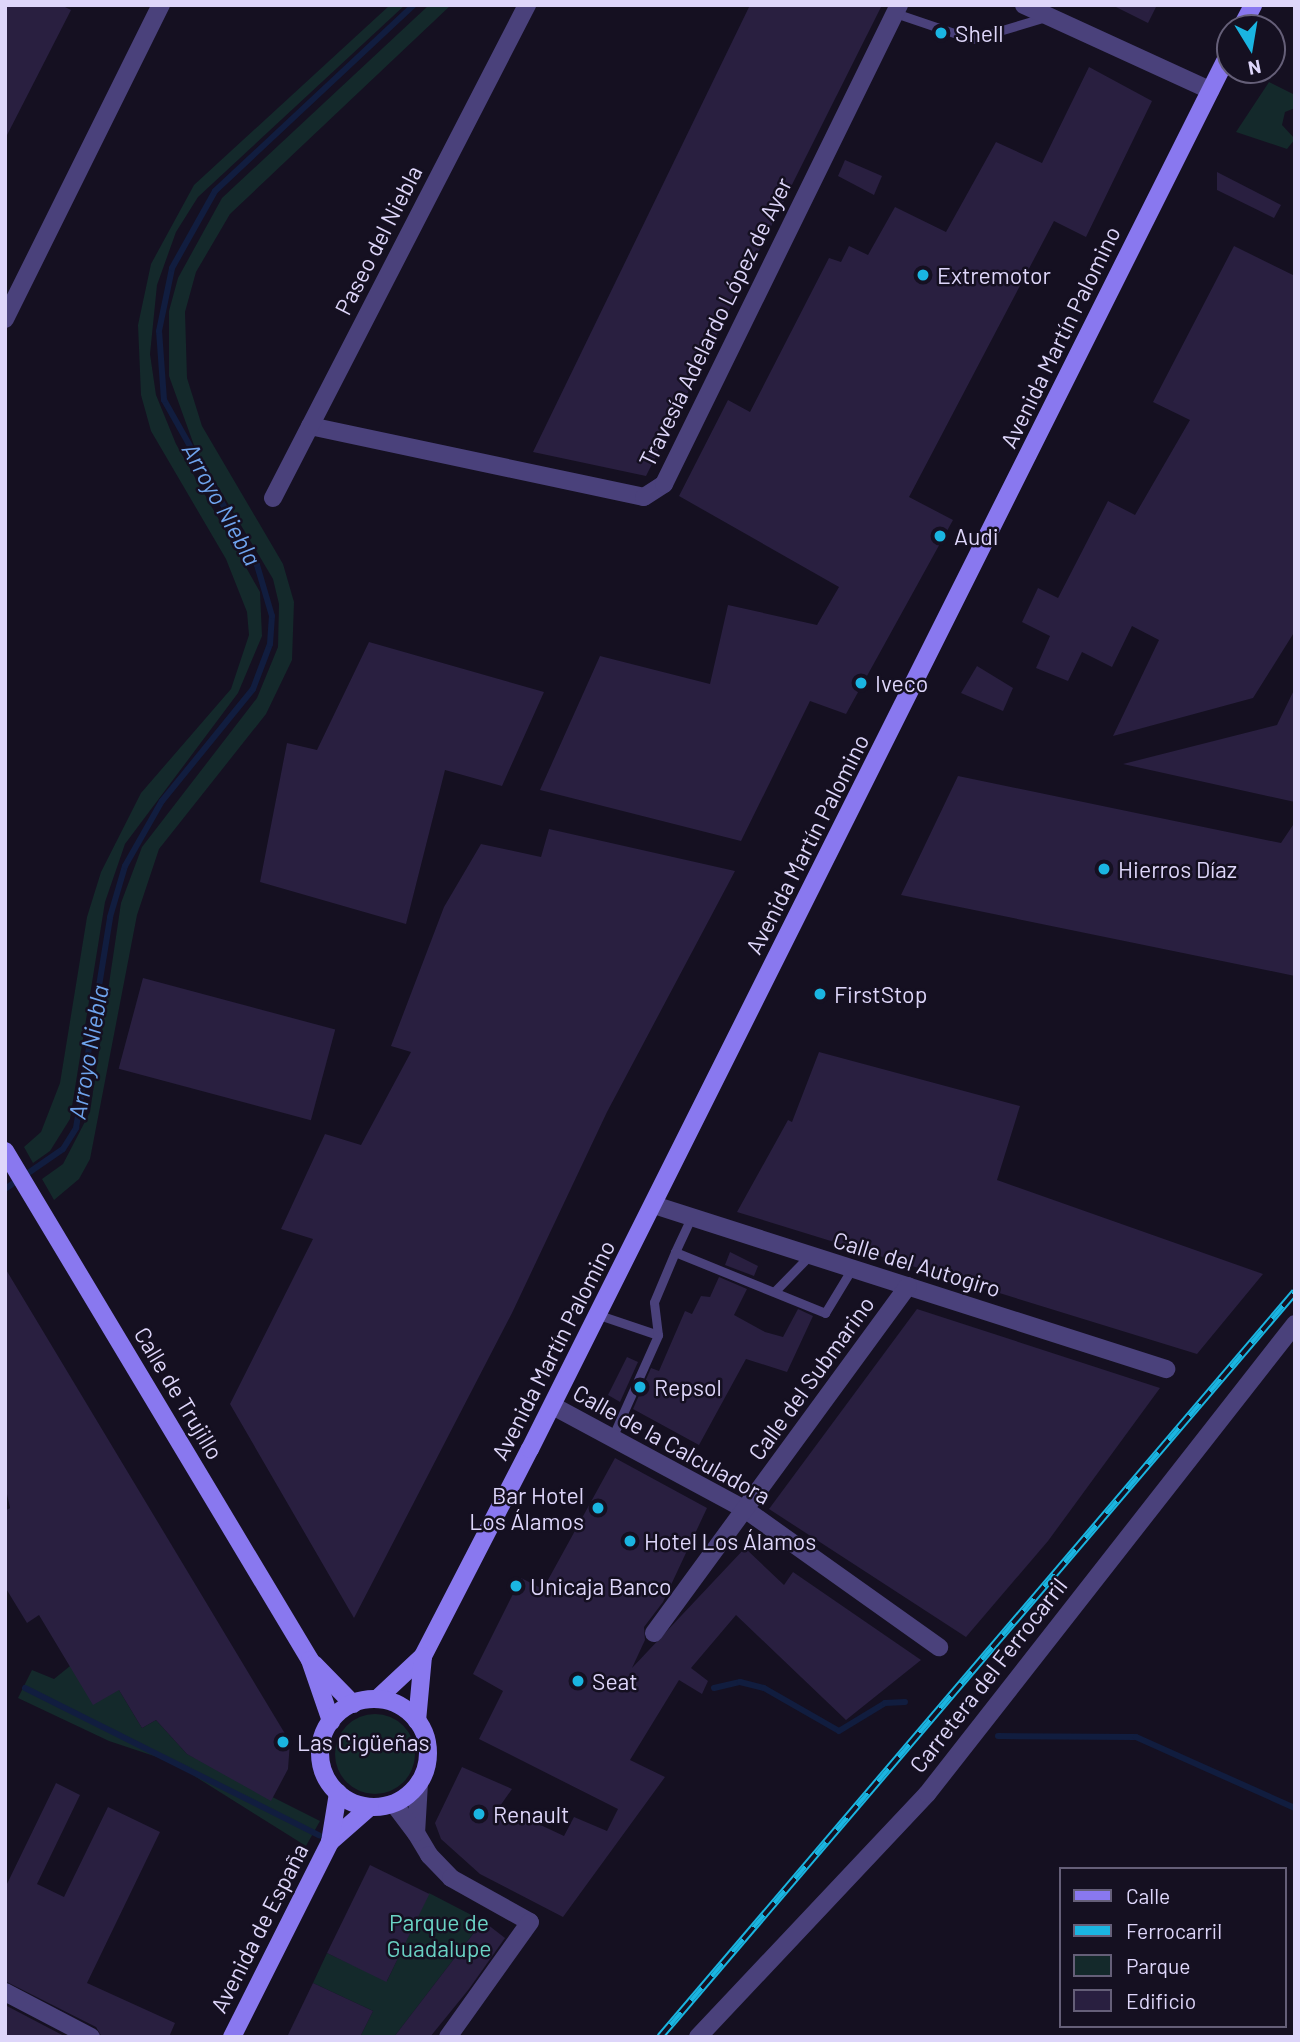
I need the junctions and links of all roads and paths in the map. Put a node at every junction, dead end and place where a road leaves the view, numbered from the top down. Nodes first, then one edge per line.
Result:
1 (161, 5) edge
2 (527, 5) edge
3 (1024, 5) edge
4 (897, 9) edge
5 (1047, 16) junction
6 (1216, 78) edge
7 (1210, 90) junction
8 (5, 318) edge
9 (310, 426) junction
10 (273, 498) dead end
11 (6, 1153) edge
12 (654, 1205) junction
13 (691, 1217) junction
14 (676, 1252) junction
15 (810, 1256) junction
16 (851, 1270) junction
17 (908, 1286) junction
18 (775, 1291) junction
19 (599, 1315) junction
20 (1295, 1324) edge
21 (659, 1335) junction
22 (1166, 1369) dead end
23 (553, 1406) junction
24 (612, 1438) junction
25 (746, 1510) junction
26 (654, 1633) dead end
27 (939, 1647) dead end
28 (423, 1656) junction
29 (310, 1660) junction
30 (377, 1699) junction
31 (353, 1704) junction
32 (331, 1721) junction
33 (417, 1721) junction
34 (419, 1783) junction
35 (338, 1793) junction
36 (394, 1804) junction
37 (370, 1807) junction
38 (416, 1833) junction
39 (330, 1842) junction
40 (5, 1992) edge
41 (91, 2037) edge
42 (232, 2037) edge
43 (447, 2037) edge
44 (698, 2037) edge

1 - 8 street
2 - 9 street, Paseo del Niebla
3 - 5 street
4 - 5 lane
4 - 9 street, Travesía Adelardo López de Ayer
5 - 7 street
6 - 7 main road, Avenida Martín Palomino
7 - 12 main road, Avenida Martín Palomino
9 - 10 street, Paseo del Niebla
11 - 29 main road, Calle de Trujillo
12 - 13 street, Calle del Autogiro
12 - 19 main road, Avenida Martín Palomino
13 - 14 lane
13 - 15 street, Calle del Autogiro
14 - 18 lane
14 - 21 lane
15 - 16 street, Calle del Autogiro
15 - 18 lane
16 - 17 street, Calle del Autogiro
16 - 18 lane
17 - 22 street, Calle del Autogiro
17 - 25 street, Calle del Submarino
19 - 21 lane
19 - 23 main road, Avenida Martín Palomino
20 - 44 street, Carretera del Ferrocarril
21 - 24 lane
23 - 24 street, Calle de la Calculadora
23 - 28 main road, Avenida Martín Palomino
24 - 25 street, Calle de la Calculadora
25 - 26 street, Calle del Submarino
25 - 27 street, Calle de la Calculadora
28 - 30 main road, Avenida Martín Palomino
28 - 33 main road, Avenida Martín Palomino
29 - 31 main road
29 - 32 main road
30 - 31 main road
30 - 33 main road
31 - 32 main road
32 - 35 main road
33 - 34 main road
34 - 36 main road
34 - 38 street
35 - 37 main road
35 - 39 main road, Avenida de España
36 - 37 main road
36 - 38 street
37 - 39 main road, Avenida de España
38 - 43 street
39 - 42 main road, Avenida de España
40 - 41 street

